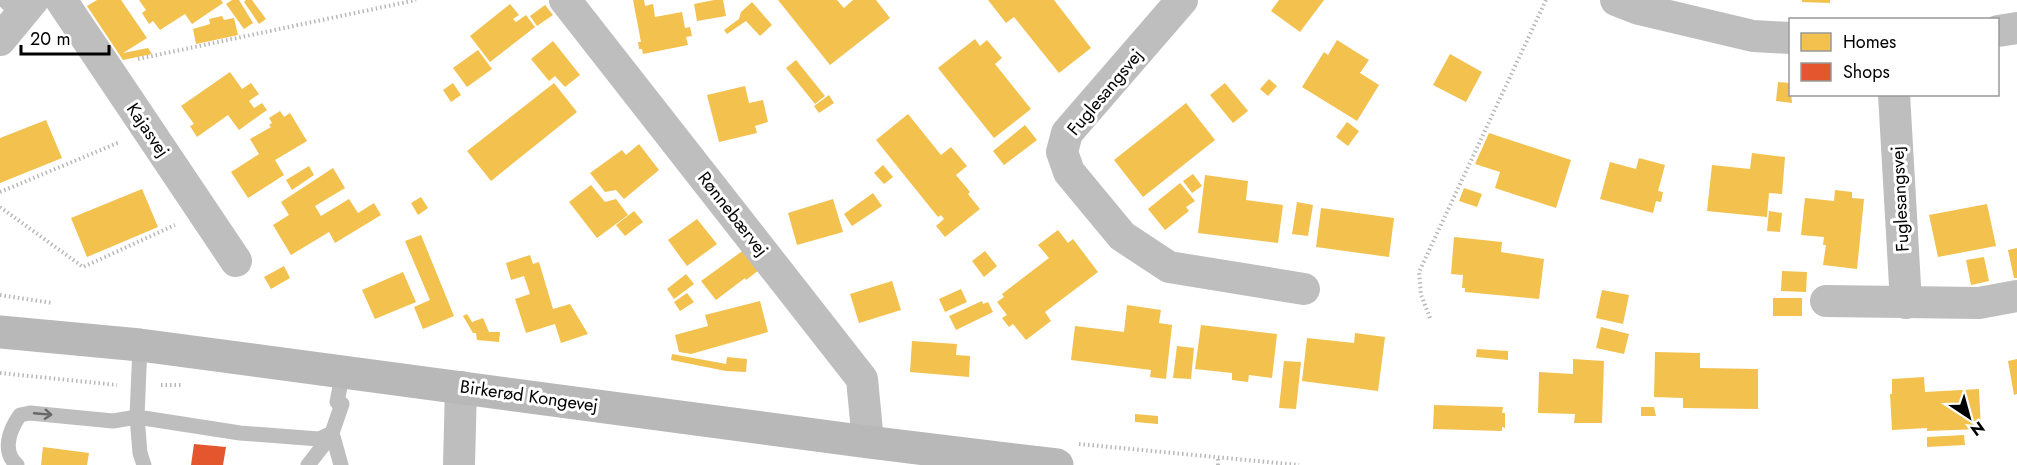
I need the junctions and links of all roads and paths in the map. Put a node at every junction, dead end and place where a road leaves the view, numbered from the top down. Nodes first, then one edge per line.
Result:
1 (61, 0) edge
2 (416, 0) edge
3 (565, 0) edge
4 (1182, 0) edge
5 (1546, 0) edge
6 (1616, 0) edge
7 (19, 5) edge
8 (2017, 28) edge
9 (1999, 31) edge
10 (1789, 38) edge
11 (0, 40) edge
12 (105, 66) junction
13 (1894, 96) edge
14 (148, 131) junction
15 (0, 192) edge
16 (0, 207) edge
17 (204, 213) junction
18 (236, 261) dead end
19 (1304, 289) dead end
20 (2017, 296) edge
21 (1826, 301) dead end
22 (1906, 303) junction
23 (1430, 318) dead end
24 (0, 332) edge
25 (141, 345) junction
26 (343, 372) junction
27 (0, 373) edge
28 (139, 386) junction
29 (194, 386) dead end
30 (461, 387) junction
31 (137, 417) junction
32 (332, 433) junction
33 (868, 442) junction
34 (1218, 458) dead end
35 (18, 465) edge
36 (144, 465) edge
37 (308, 465) edge
38 (341, 465) edge
39 (459, 465) edge
40 (1057, 465) edge
41 (1218, 465) edge

1 - 12 street, Kajasvej
2 - 12 path
3 - 33 street, Rønnebærvej
4 - 19 street, Fuglesangsvej
5 - 23 path
6 - 10 street
7 - 11 street
8 - 9 street
12 - 14 street, Kajasvej
13 - 22 street, Fuglesangsvej
14 - 15 path
14 - 17 street, Kajasvej
16 - 17 path
17 - 18 street, Kajasvej
20 - 22 street
21 - 22 street
24 - 25 main road, Birkerød Kongevej
25 - 26 main road, Birkerød Kongevej
25 - 28 lane
26 - 30 main road, Birkerød Kongevej
26 - 32 lane
27 - 28 path
28 - 29 path
28 - 31 lane
30 - 33 main road, Birkerød Kongevej
30 - 39 street
31 - 32 lane
35 -> 31 lane
31 - 36 lane
32 - 37 lane
32 - 38 lane
33 - 40 main road, Birkerød Kongevej
34 - 41 path

